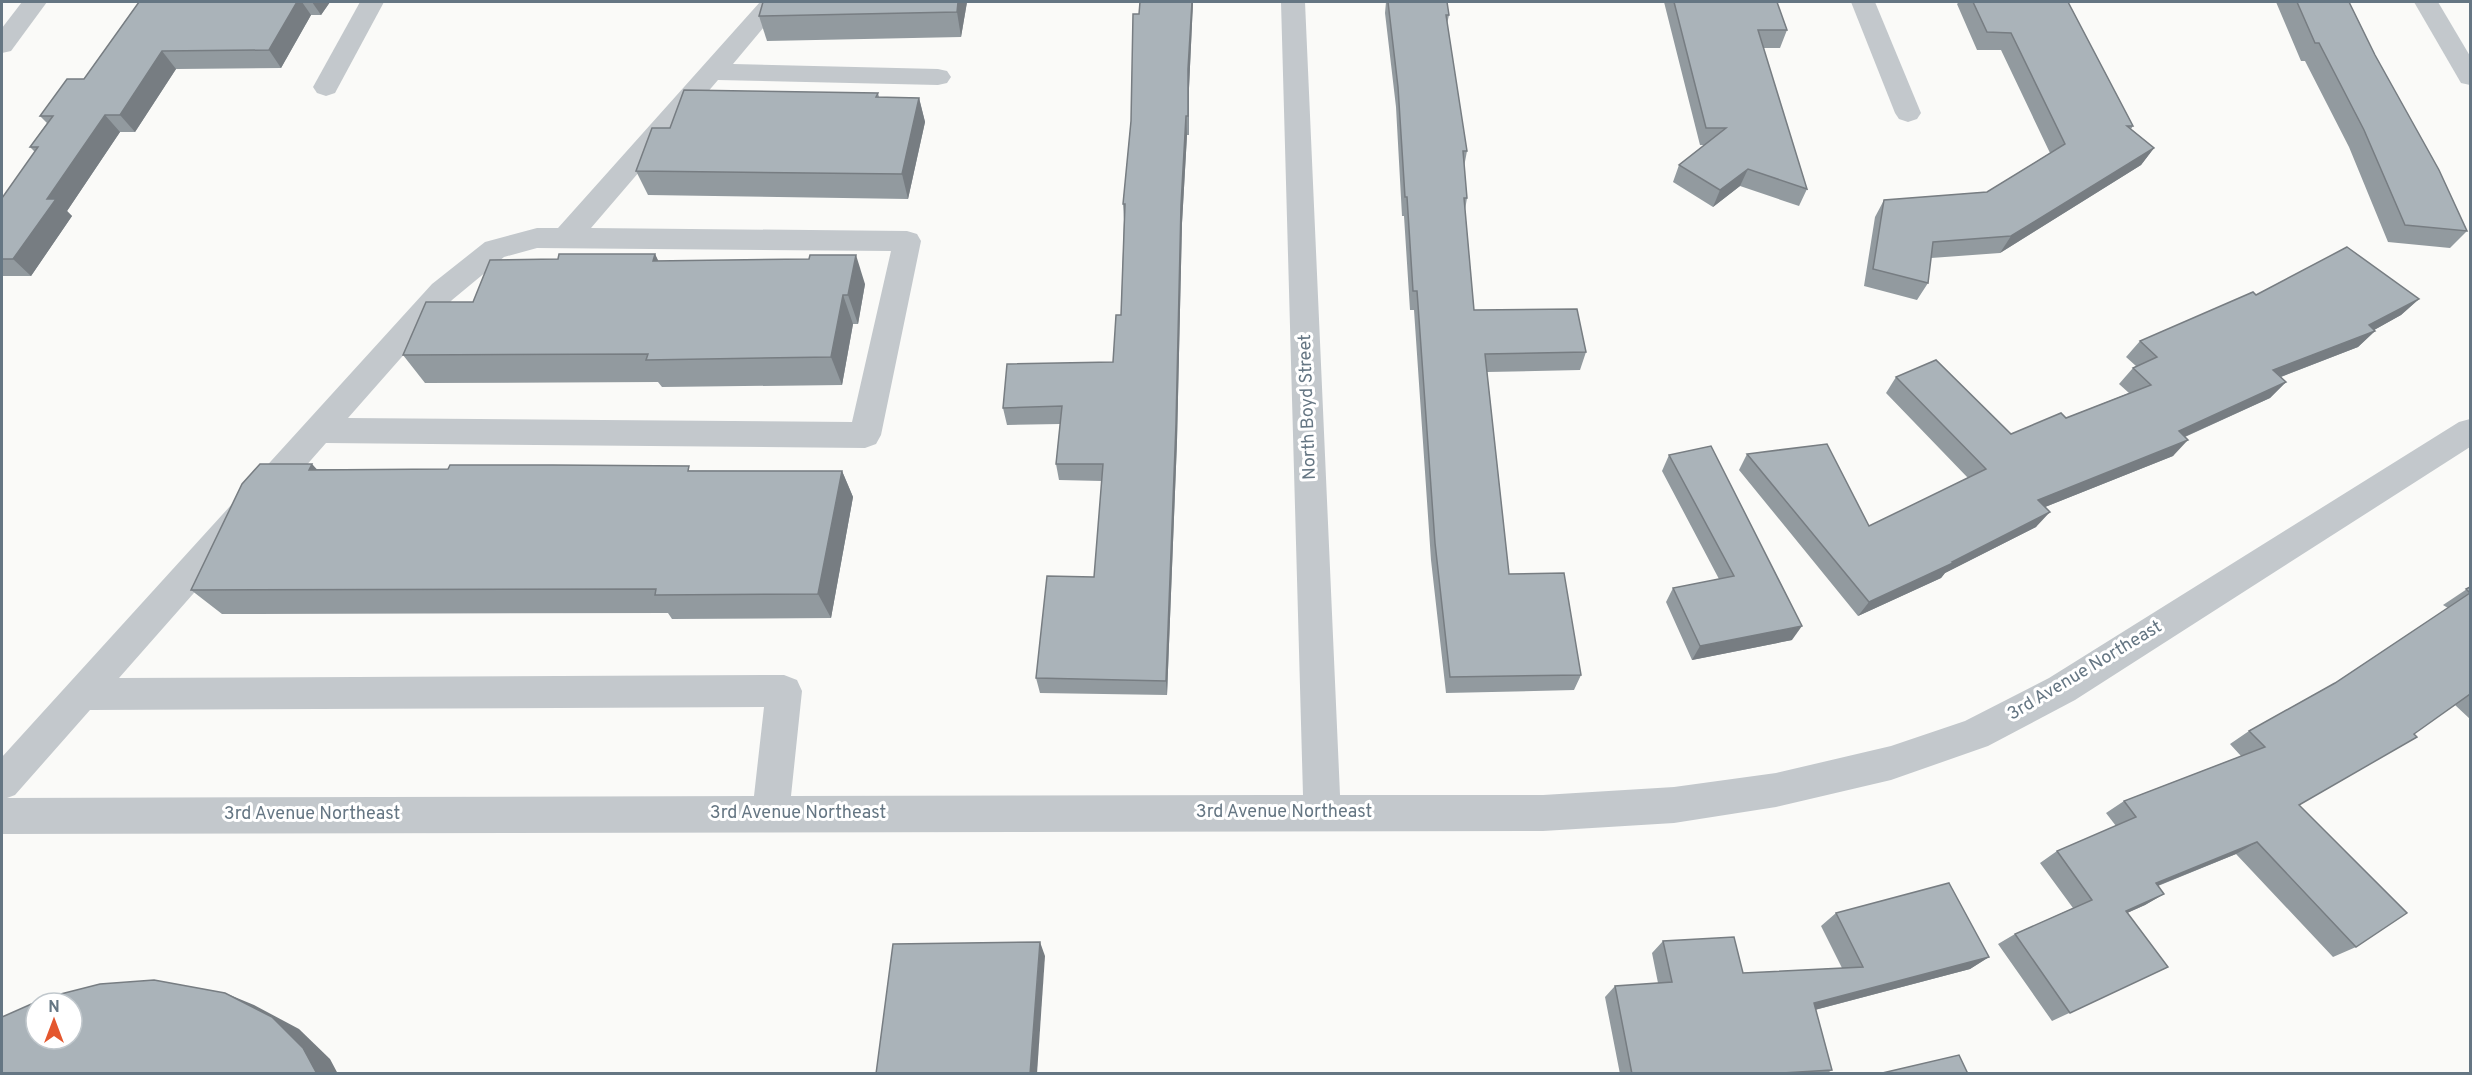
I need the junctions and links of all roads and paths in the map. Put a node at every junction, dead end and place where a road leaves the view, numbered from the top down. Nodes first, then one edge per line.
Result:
1 (35, 2) edge
2 (372, 2) edge
3 (773, 2) edge
4 (1293, 2) edge
5 (1863, 2) edge
6 (2427, 2) edge
7 (2, 45) edge
8 (714, 72) junction
9 (938, 77) dead end
10 (2470, 77) edge
11 (326, 87) dead end
12 (1908, 113) dead end
13 (566, 238) junction
14 (318, 430) junction
15 (2470, 431) edge
16 (81, 694) junction
17 (2, 783) edge
18 (1322, 812) junction
19 (771, 813) junction
20 (2, 816) edge

1 - 7 street
2 - 11 street
3 - 8 street
4 - 18 street, North Boyd Street
5 - 12 street
6 - 10 street
8 - 9 street
8 - 13 street
13 - 14 street
13 - 14 street
14 - 16 street
15 - 18 street, 3rd Avenue Northeast
16 - 17 street
16 - 19 street
18 - 19 street, 3rd Avenue Northeast
19 - 20 street, 3rd Avenue Northeast

